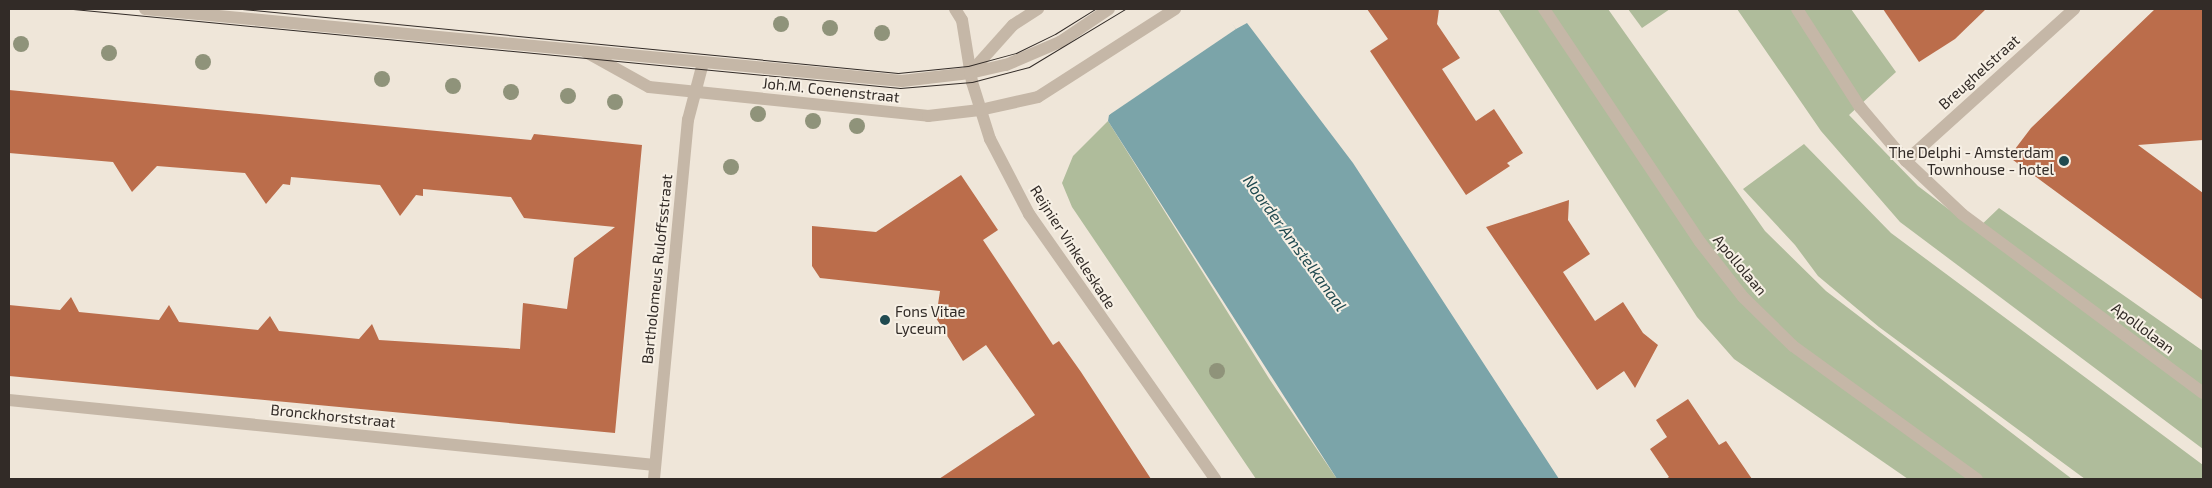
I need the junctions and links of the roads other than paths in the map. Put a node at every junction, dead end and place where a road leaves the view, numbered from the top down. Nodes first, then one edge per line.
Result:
1 (145, 9) edge
2 (955, 9) edge
3 (1038, 9) edge
4 (1109, 9) edge
5 (1175, 9) edge
6 (1544, 9) edge
7 (1797, 9) edge
8 (2074, 9) edge
9 (278, 15) edge
10 (580, 49) junction
11 (703, 63) junction
12 (970, 73) junction
13 (695, 93) junction
14 (980, 110) junction
15 (1906, 161) junction
16 (2203, 393) edge
17 (9, 400) edge
18 (655, 465) junction
19 (654, 479) edge
20 (1215, 479) edge
21 (1978, 479) edge

1 - 9 street, Joh.M. Coenenstraat
2 - 12 street, Reijnier Vinkeleskade
3 - 12 street
4 - 12 street, Joh.M. Coenenstraat
5 - 14 street, Joh.M. Coenenstraat
6 - 21 street, Apollolaan
7 - 15 street, Apollolaan
8 - 15 street, Breughelstraat
9 - 10 street, Joh.M. Coenenstraat
10 - 11 street, Joh.M. Coenenstraat
10 - 13 street, Joh.M. Coenenstraat
11 - 12 street, Joh.M. Coenenstraat
11 - 13 street, Bartholomeus Ruloffsstraat
12 - 14 street, Reijnier Vinkeleskade
13 - 14 street, Joh.M. Coenenstraat
13 - 18 street, Bartholomeus Ruloffsstraat
14 - 20 street, Reijnier Vinkeleskade
15 - 16 street, Apollolaan
17 - 18 street, Bronckhorststraat
18 - 19 street, Bartholomeus Ruloffsstraat

